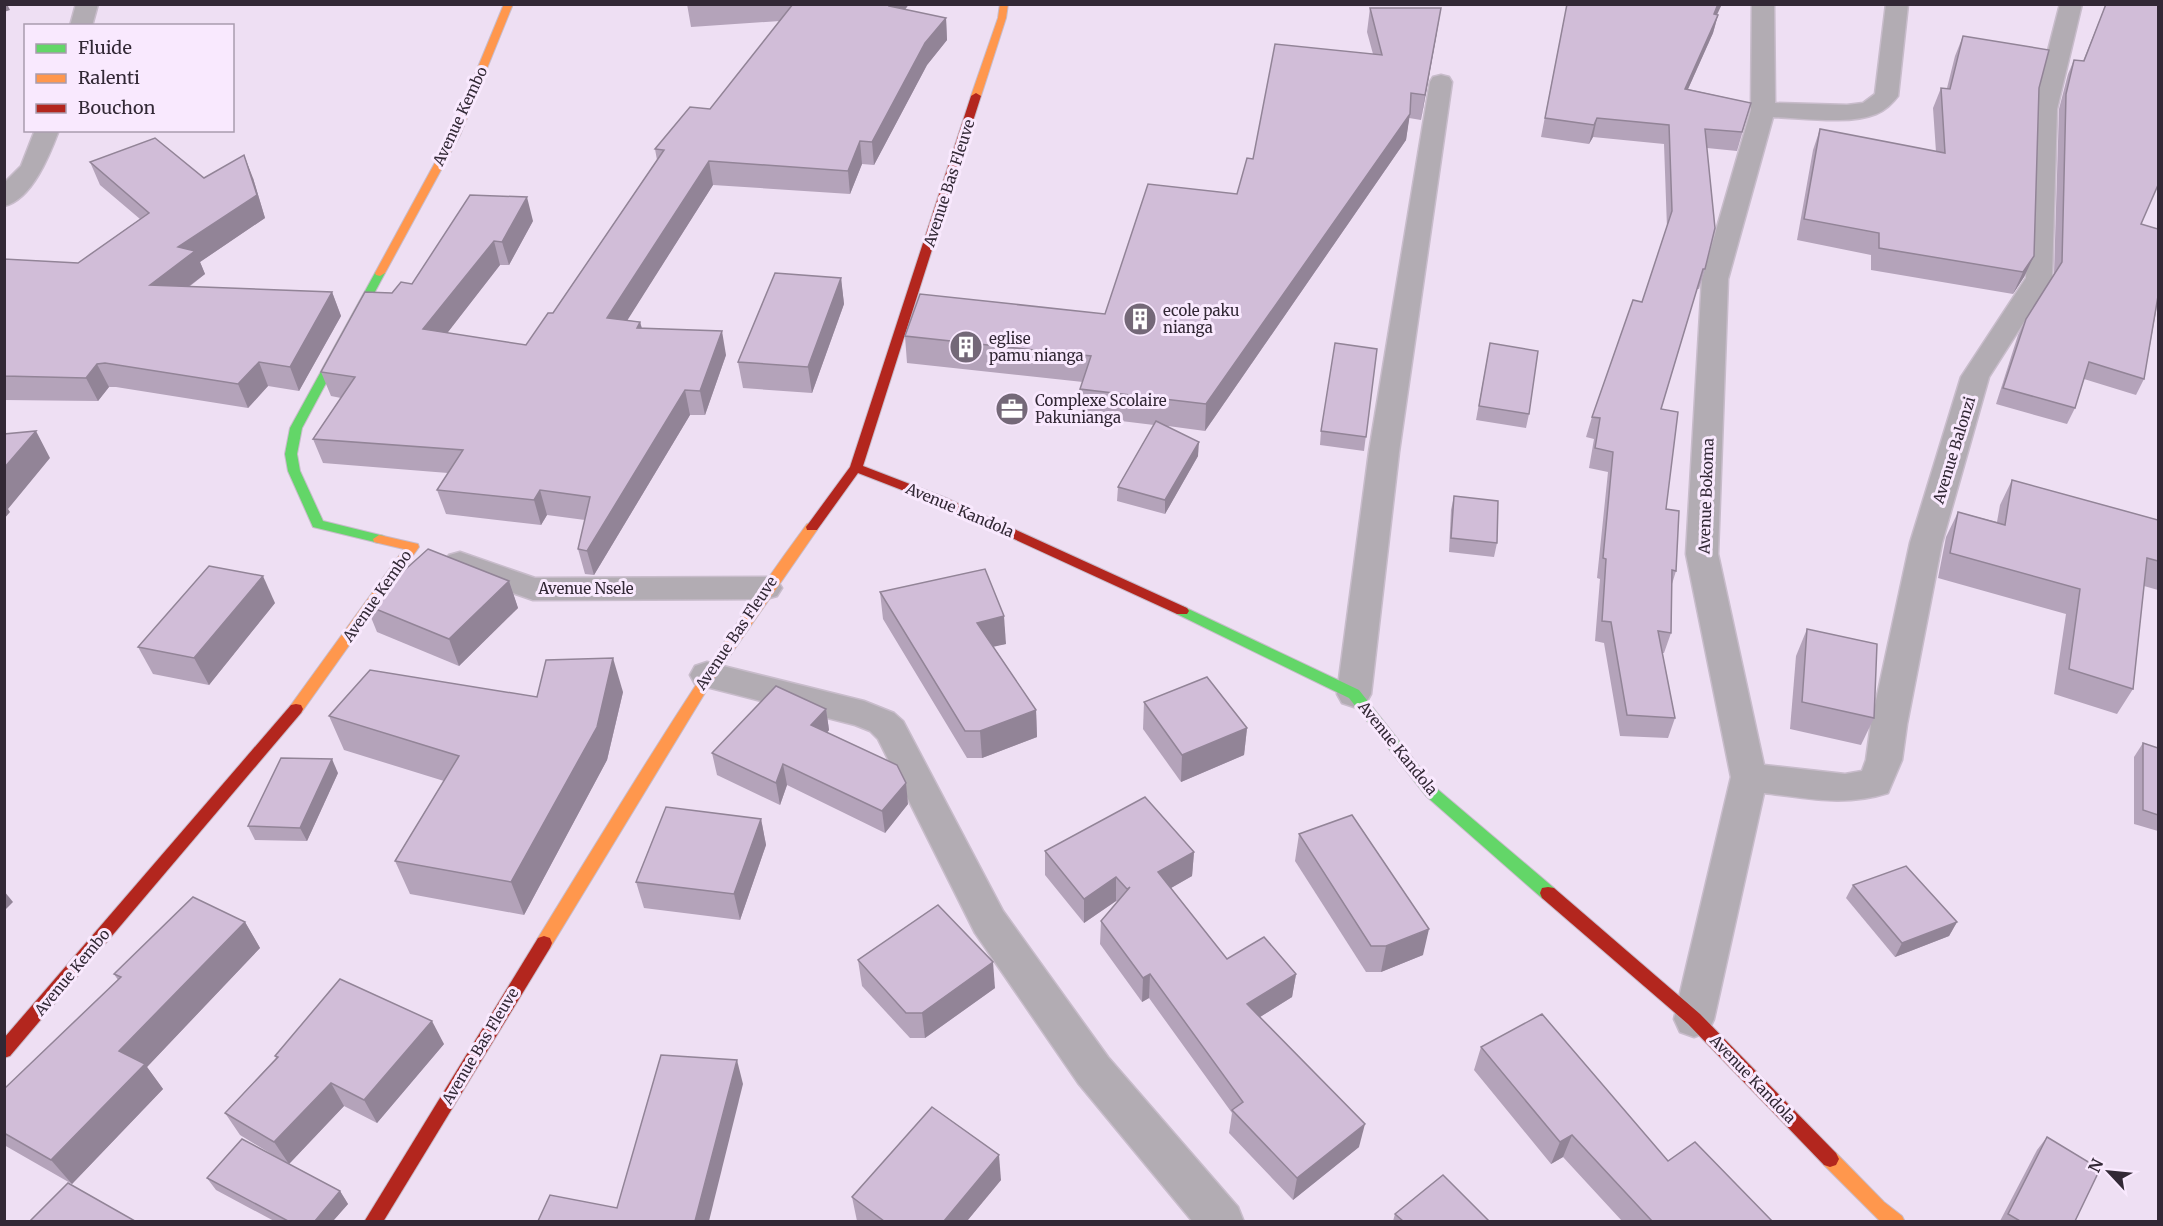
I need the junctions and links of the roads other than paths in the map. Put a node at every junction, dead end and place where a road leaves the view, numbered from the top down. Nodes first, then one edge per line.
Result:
1 (87, 4) edge
2 (509, 4) edge
3 (1004, 4) edge
4 (1763, 4) edge
5 (1897, 4) edge
6 (2071, 4) edge
7 (82, 24) edge
8 (1441, 82) dead end
9 (1763, 110) junction
10 (46, 132) edge
11 (4, 199) edge
12 (856, 468) junction
13 (413, 547) junction
14 (766, 588) junction
15 (707, 675) junction
16 (1354, 694) junction
17 (1749, 777) junction
18 (1694, 1019) junction
19 (4, 1051) edge
20 (373, 1221) edge
21 (1222, 1221) edge
22 (1896, 1221) edge

1 - 7 street
2 - 13 street, Avenue Kembo
3 - 12 street, Avenue Bas Fleuve
4 - 9 street, Avenue Bokoma
5 - 9 street
6 - 17 street, Avenue Balonzi
8 - 16 street
9 - 17 street, Avenue Bokoma
10 - 11 street
12 - 14 street, Avenue Bas Fleuve
12 - 16 street, Avenue Kandola
13 - 14 street, Avenue Nsele
13 - 19 street, Avenue Kembo
14 - 15 street, Avenue Bas Fleuve
15 - 20 street, Avenue Bas Fleuve
15 - 21 street
16 - 18 street, Avenue Kandola
17 - 18 street, Avenue Bokoma
18 - 22 street, Avenue Kandola

